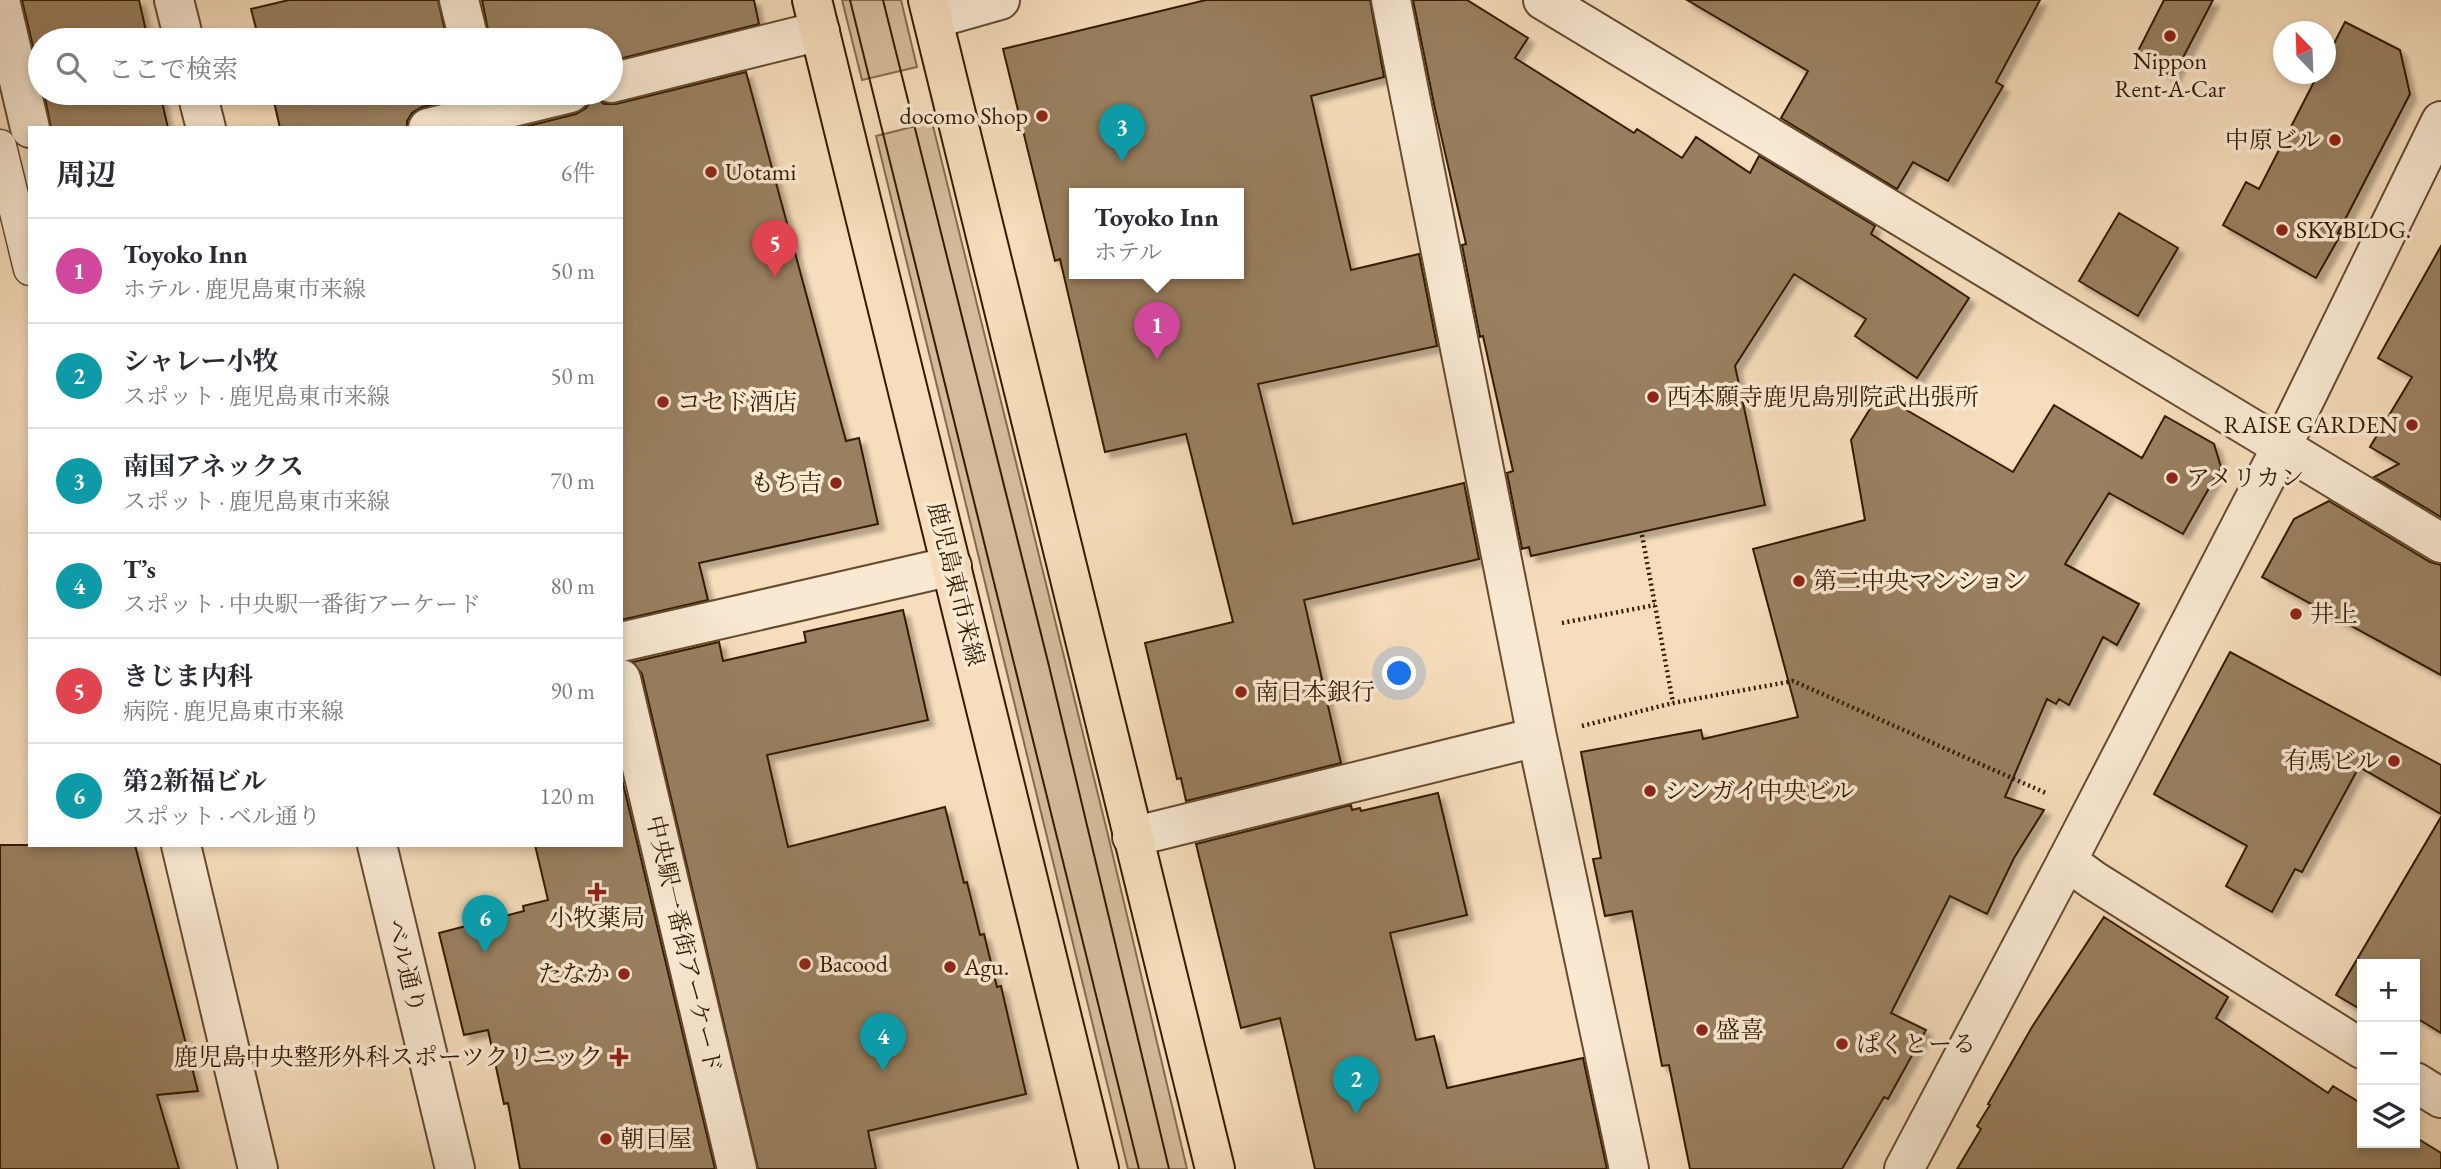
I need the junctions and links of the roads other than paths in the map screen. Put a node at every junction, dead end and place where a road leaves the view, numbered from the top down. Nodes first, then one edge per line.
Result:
1 (174, 0) edge
2 (459, 0) edge
3 (1000, 0) edge
4 (1391, 0) edge
5 (1543, 0) edge
6 (0, 1) edge
7 (930, 9) edge
8 (816, 15) edge
9 (181, 28) edge
10 (466, 28) edge
11 (623, 78) edge
12 (200, 105) edge
13 (514, 105) edge
14 (487, 111) edge
15 (2441, 121) edge
16 (30, 126) edge
17 (205, 126) edge
18 (435, 126) edge
19 (0, 146) edge
20 (28, 261) edge
21 (2281, 448) junction
22 (2441, 543) edge
23 (952, 566) junction
24 (623, 642) edge
25 (623, 687) edge
26 (1537, 737) junction
27 (1132, 837) junction
28 (181, 847) edge
29 (377, 847) edge
30 (2067, 861) junction
31 (2357, 1046) edge
32 (2420, 1085) edge
33 (2441, 1098) edge
34 (258, 1169) edge
35 (455, 1169) edge
36 (737, 1169) edge
37 (1099, 1169) edge
38 (1214, 1169) edge
39 (1629, 1169) edge
40 (1904, 1169) edge

1 - 9 street
2 - 10 street
3 - 7 street
4 - 26 street
5 - 21 street
6 - 16 street
7 - 27 main road
8 - 11 street
8 - 23 main road, 鹿児島東市来線
12 - 17 street
13 - 14 street
14 - 18 street
15 - 21 street
19 - 20 lane
21 - 22 street
21 - 30 street
23 - 24 street
23 - 37 main road, 鹿児島東市来線
25 - 36 street, 中央駅一番街アーケード
26 - 27 street
26 - 39 street
27 - 38 main road
28 - 34 street
29 - 35 street, ベル通り
30 - 31 street
30 - 40 street
32 - 33 street

